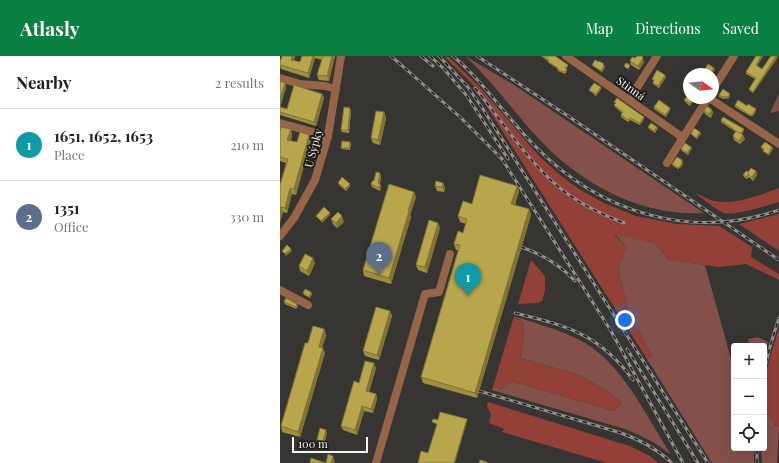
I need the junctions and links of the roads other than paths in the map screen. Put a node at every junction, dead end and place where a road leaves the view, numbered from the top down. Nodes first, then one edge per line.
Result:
1 (341, 56) edge
2 (566, 56) edge
3 (657, 56) edge
4 (734, 56) edge
5 (280, 78) edge
6 (719, 80) edge
7 (336, 89) junction
8 (629, 100) junction
9 (704, 104) edge
10 (717, 104) edge
11 (280, 123) edge
12 (328, 136) junction
13 (682, 137) junction
14 (779, 144) edge
15 (667, 163) dead end
16 (280, 236) edge
17 (450, 254) dead end
18 (280, 290) edge
19 (308, 306) dead end
20 (376, 463) edge

1 - 7 street, U Sýpky
2 - 8 street, Stinná
3 - 8 street
4 - 6 street
5 - 7 street
7 - 12 street, U Sýpky
8 - 13 street, Stinná
9 - 13 street
10 - 14 street
11 - 12 street
12 - 16 street, U Sýpky
13 - 15 street
17 - 20 street
18 - 19 street

